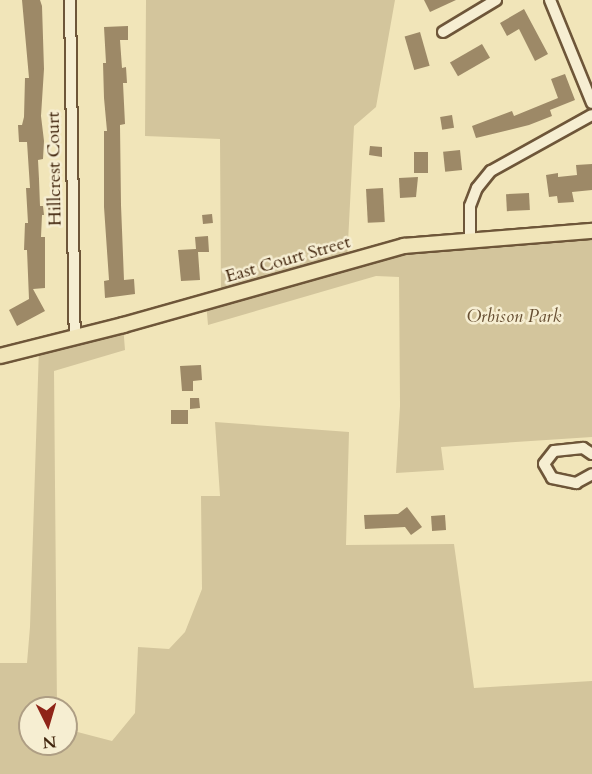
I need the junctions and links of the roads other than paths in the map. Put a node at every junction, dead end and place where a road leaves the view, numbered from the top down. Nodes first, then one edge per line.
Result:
1 (70, 0) edge
2 (496, 0) edge
3 (550, 0) edge
4 (442, 32) dead end
5 (592, 103) edge
6 (592, 115) edge
7 (592, 231) edge
8 (470, 239) junction
9 (75, 338) junction
10 (0, 356) edge
11 (592, 454) edge
12 (592, 474) edge

1 - 9 street, Hillcrest Court
2 - 4 street
3 - 5 street
6 - 8 street
7 - 8 main road, East Court Street
8 - 9 main road, East Court Street
9 - 10 main road, East Court Street
11 - 12 street

